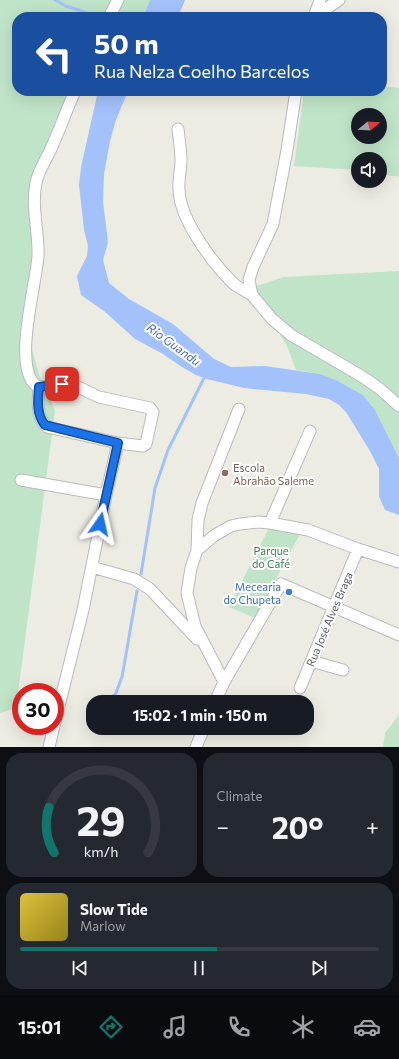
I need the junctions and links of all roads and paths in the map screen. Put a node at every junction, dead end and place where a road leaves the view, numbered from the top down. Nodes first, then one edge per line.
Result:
1 (118, 0) edge
2 (320, 0) edge
3 (339, 0) edge
4 (112, 12) edge
5 (316, 12) edge
6 (321, 12) edge
7 (73, 96) edge
8 (295, 96) edge
9 (178, 130) dead end
10 (252, 295) junction
11 (39, 387) junction
12 (399, 406) edge
13 (239, 408) dead end
14 (310, 431) dead end
15 (118, 443) junction
16 (21, 480) dead end
17 (106, 495) junction
18 (270, 523) junction
19 (358, 549) junction
20 (197, 550) junction
21 (399, 562) edge
22 (92, 567) junction
23 (335, 607) junction
24 (399, 635) edge
25 (205, 646) junction
26 (311, 660) junction
27 (343, 670) dead end
28 (224, 682) junction
29 (64, 686) edge
30 (300, 688) dead end
31 (218, 695) edge
32 (52, 735) edge
33 (201, 735) edge
34 (49, 747) edge
35 (196, 747) edge

1 - 4 street
2 - 5 street
3 - 6 street
7 - 11 street
8 - 10 street
9 - 10 street
10 - 12 street
11 - 15 street
11 - 15 street
13 - 20 street
14 - 18 street
15 - 17 street
16 - 17 street
17 - 22 street
18 - 19 street
18 - 20 street
19 - 21 street
19 - 23 street, Rua José Alves Braga
20 - 25 street
22 - 25 street
22 - 29 street
23 - 24 street
23 - 26 street, Rua José Alves Braga
23 - 28 street
25 - 28 street
26 - 27 street
26 - 30 street, Rua José Alves Braga
28 - 31 street
32 - 34 street
33 - 35 street

